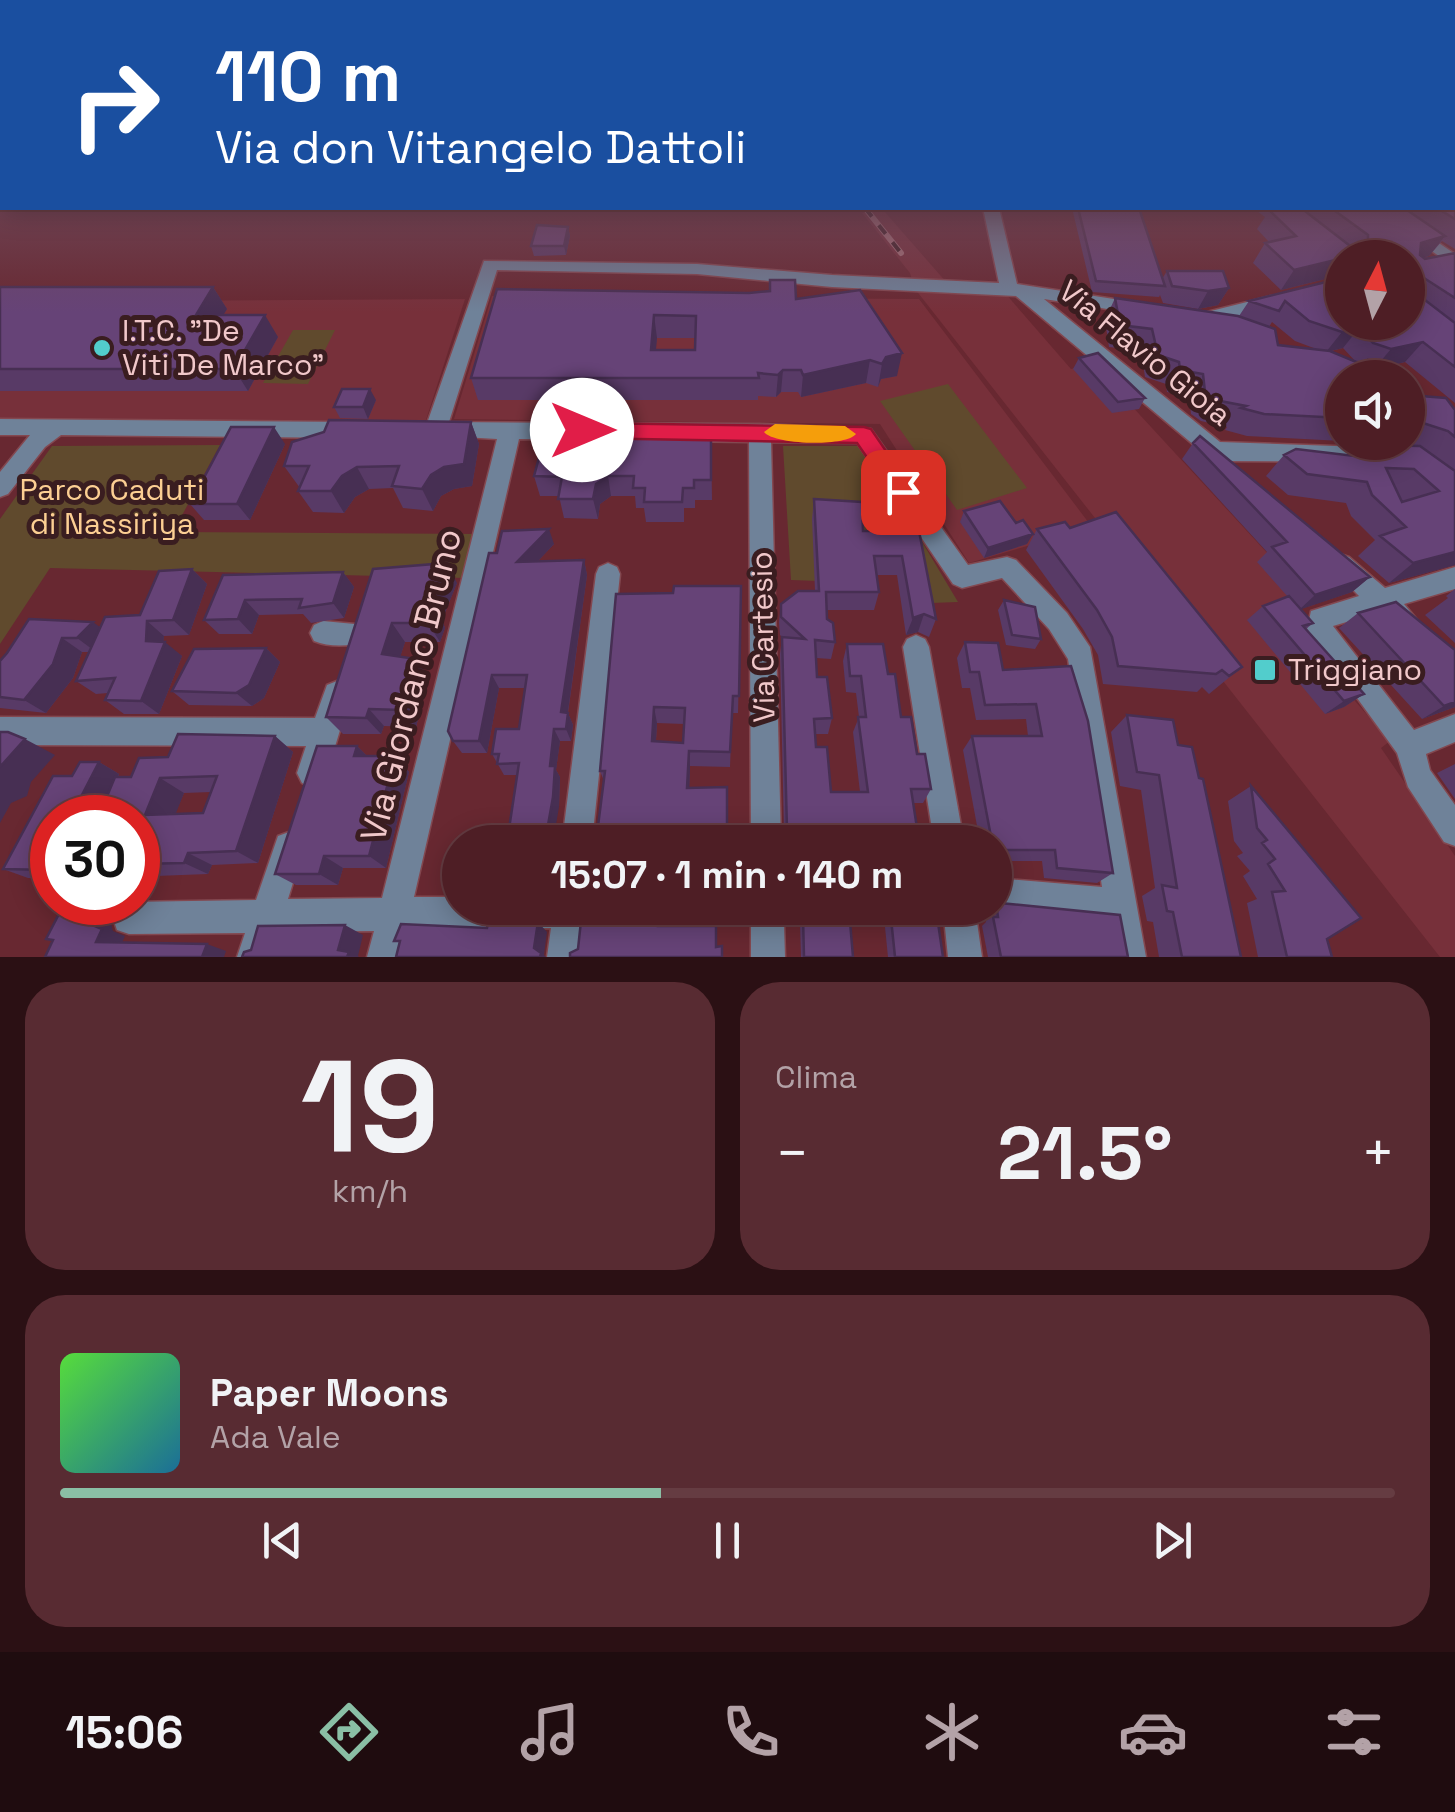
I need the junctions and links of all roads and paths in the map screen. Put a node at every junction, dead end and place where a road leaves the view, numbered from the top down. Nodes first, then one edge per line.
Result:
1 (996, 223) edge
2 (1399, 223) edge
3 (1454, 260) edge
4 (1425, 267) edge
5 (1015, 289) junction
6 (1290, 298) edge
7 (1151, 310) edge
8 (1237, 331) edge
9 (0, 427) edge
10 (54, 429) junction
11 (380, 430) edge
12 (510, 430) junction
13 (760, 432) junction
14 (1215, 450) junction
15 (1415, 462) edge
16 (1243, 475) edge
17 (0, 488) edge
18 (1326, 551) edge
19 (608, 574) dead end
20 (1455, 578) edge
21 (1382, 602) junction
22 (365, 605) edge
23 (323, 632) dead end
24 (356, 633) junction
25 (1426, 638) edge
26 (916, 647) dead end
27 (1455, 728) edge
28 (0, 731) edge
29 (325, 732) junction
30 (1409, 746) junction
31 (580, 825) edge
32 (766, 825) edge
33 (946, 825) edge
34 (1455, 830) edge
35 (1012, 895) edge
36 (1120, 905) junction
37 (442, 911) edge
38 (394, 912) junction
39 (267, 917) junction
40 (160, 918) edge
41 (568, 925) edge
42 (773, 925) edge
43 (961, 925) edge
44 (254, 957) edge
45 (384, 957) edge
46 (564, 957) edge
47 (768, 957) edge
48 (965, 957) edge
49 (1129, 957) edge

1 - 5 street
2 - 3 street
3 - 4 street
5 - 7 street
5 - 12 street
5 - 14 street, Via Flavio Gioia
6 - 8 street
9 - 10 street
10 - 11 street
10 - 17 street
12 - 13 street
12 - 38 street, Via Giordano Bruno
13 - 32 street, Via Cartesio
13 - 36 street
14 - 15 street
14 - 16 street, Via Flavio Gioia
18 - 21 street
19 - 31 street
20 - 21 street
21 - 25 street
21 - 30 street
22 - 24 street
23 - 24 street
24 - 29 street
26 - 33 street
27 - 30 street
28 - 29 street
29 - 39 street
30 - 34 street
35 - 36 street
36 - 49 street
37 - 38 street
38 - 39 street
38 - 45 street, Via Giordano Bruno
39 - 40 street
39 - 44 street
41 - 46 street
42 - 47 street
43 - 48 street

